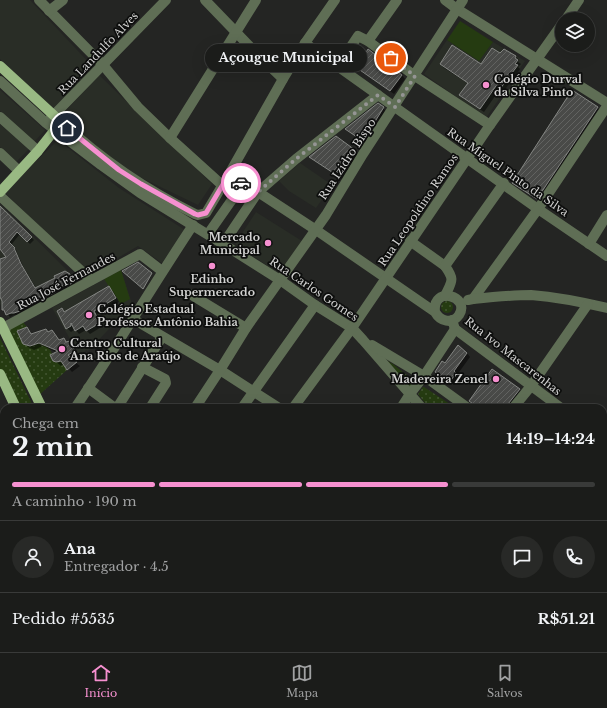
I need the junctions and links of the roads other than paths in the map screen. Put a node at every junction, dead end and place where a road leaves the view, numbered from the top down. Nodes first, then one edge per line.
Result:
1 (39, 0) edge
2 (63, 0) edge
3 (166, 0) edge
4 (205, 0) edge
5 (256, 0) edge
6 (335, 0) edge
7 (397, 0) edge
8 (445, 0) edge
9 (463, 0) edge
10 (579, 0) edge
11 (457, 10) junction
12 (49, 11) junction
13 (571, 12) edge
14 (236, 32) junction
15 (555, 34) edge
16 (368, 40) junction
17 (305, 43) junction
18 (537, 59) junction
19 (103, 65) junction
20 (0, 66) edge
21 (338, 66) junction
22 (415, 76) junction
23 (283, 79) junction
24 (0, 81) edge
25 (378, 95) junction
26 (607, 103) edge
27 (607, 106) edge
28 (395, 107) junction
29 (0, 118) edge
30 (54, 123) junction
31 (490, 125) junction
32 (170, 138) junction
33 (38, 151) junction
34 (0, 153) edge
35 (467, 158) junction
36 (19, 171) junction
37 (225, 180) junction
38 (504, 183) junction
39 (243, 184) junction
40 (0, 192) edge
41 (258, 192) junction
42 (0, 196) edge
43 (538, 209) junction
44 (607, 215) edge
45 (193, 225) junction
46 (316, 230) junction
47 (208, 234) junction
48 (410, 241) junction
49 (223, 244) junction
50 (589, 244) junction
51 (607, 256) edge
52 (445, 266) junction
53 (162, 271) junction
54 (386, 278) junction
55 (91, 280) junction
56 (280, 280) junction
57 (190, 294) dead end
58 (445, 296) junction
59 (473, 299) junction
60 (460, 303) junction
61 (588, 304) junction
62 (316, 305) junction
63 (607, 308) edge
64 (435, 312) junction
65 (133, 319) junction
66 (2, 325) edge
67 (454, 325) junction
68 (246, 328) junction
69 (352, 328) junction
70 (162, 337) junction
71 (363, 340) junction
72 (142, 367) junction
73 (220, 370) junction
74 (0, 374) edge
75 (424, 376) junction
76 (531, 386) junction
77 (88, 388) junction
78 (254, 392) junction
79 (410, 394) junction
80 (14, 404) edge
81 (40, 404) edge
82 (78, 404) edge
83 (110, 404) edge
84 (119, 404) edge
85 (153, 404) edge
86 (198, 404) edge
87 (245, 404) edge
88 (273, 404) edge
89 (296, 404) edge
90 (404, 404) edge
91 (419, 404) edge
92 (462, 404) edge
93 (516, 404) edge
94 (556, 404) edge

1 - 12 street
2 - 12 street
3 - 19 street, Rua Landulfo Alves
4 - 14 street
5 - 14 street
6 - 17 street
7 - 16 street
8 - 11 street
9 - 11 street, Rua Izidro Bispo
10 - 13 street
11 - 18 street
11 - 22 street, Rua Izidro Bispo
12 - 19 street
14 - 23 street
14 - 32 street
15 - 18 street, Rua Leopoldino Ramos
16 - 21 street
16 - 22 street
17 - 21 street, Rua Miguel Pinto da Silva
17 - 23 street
18 - 26 street
18 - 31 street, Rua Leopoldino Ramos
19 - 30 street, Rua Landulfo Alves
19 - 32 street
20 - 30 main road
21 - 25 street, Rua Miguel Pinto da Silva
22 - 28 street, Rua Izidro Bispo
22 - 31 street
23 - 37 street
24 - 30 street
25 - 28 street, Rua Miguel Pinto da Silva
25 - 41 street
27 - 43 street
28 - 35 street, Rua Miguel Pinto da Silva
28 - 46 street, Rua Izidro Bispo
29 - 33 street
30 - 33 main road
30 - 37 street
30 - 45 street, Rua Carlos Gomes
31 - 35 street, Rua Leopoldino Ramos
32 - 37 street
33 - 36 main road
34 - 36 street
35 - 38 street, Rua Miguel Pinto da Silva
35 - 48 street, Rua Leopoldino Ramos
36 - 40 main road
37 - 39 street
38 - 43 street, Rua Miguel Pinto da Silva
38 - 52 street
39 - 41 street
39 - 47 street
41 - 46 street
41 - 49 street
42 - 55 street
43 - 50 street, Rua Miguel Pinto da Silva
43 - 59 street
44 - 50 street
45 - 47 street, Rua Carlos Gomes
45 - 53 street
46 - 54 street
46 - 56 street, Rua Izidro Bispo
47 - 49 street, Rua Carlos Gomes
48 - 52 street
48 - 54 street, Rua Leopoldino Ramos
49 - 56 street, Rua Carlos Gomes
50 - 51 street, Rua Miguel Pinto da Silva
52 - 58 street
53 - 55 street, Rua José Fernandes
53 - 65 street
54 - 64 street
54 - 69 street, Rua Leopoldino Ramos
55 - 66 street, Rua José Fernandes
56 - 62 street, Rua Carlos Gomes
56 - 68 street, Rua Izidro Bispo
57 - 68 street
58 - 60 street
58 - 64 street
59 - 60 street
59 - 61 street
60 - 67 street
61 - 63 street
61 - 76 street
62 - 69 street, Rua Carlos Gomes
62 - 78 street
64 - 67 street
65 - 70 street
65 - 77 street
66 - 81 main road
67 - 75 street
67 - 76 street, Rua Ivo Mascarenhas
68 - 73 street, Rua Izidro Bispo
69 - 71 street, Rua Carlos Gomes
69 - 89 street, Rua Leopoldino Ramos
70 - 72 street
70 - 73 street
71 - 75 street
71 - 79 street, Rua Carlos Gomes
72 - 84 street
72 - 85 street
73 - 78 street
73 - 86 street, Rua Izidro Bispo
74 - 80 main road
75 - 79 street
75 - 92 street
76 - 93 street
76 - 94 street, Rua Ivo Mascarenhas
77 - 82 street
77 - 83 street
78 - 87 street
78 - 88 street
79 - 90 street
79 - 91 street, Rua Carlos Gomes

